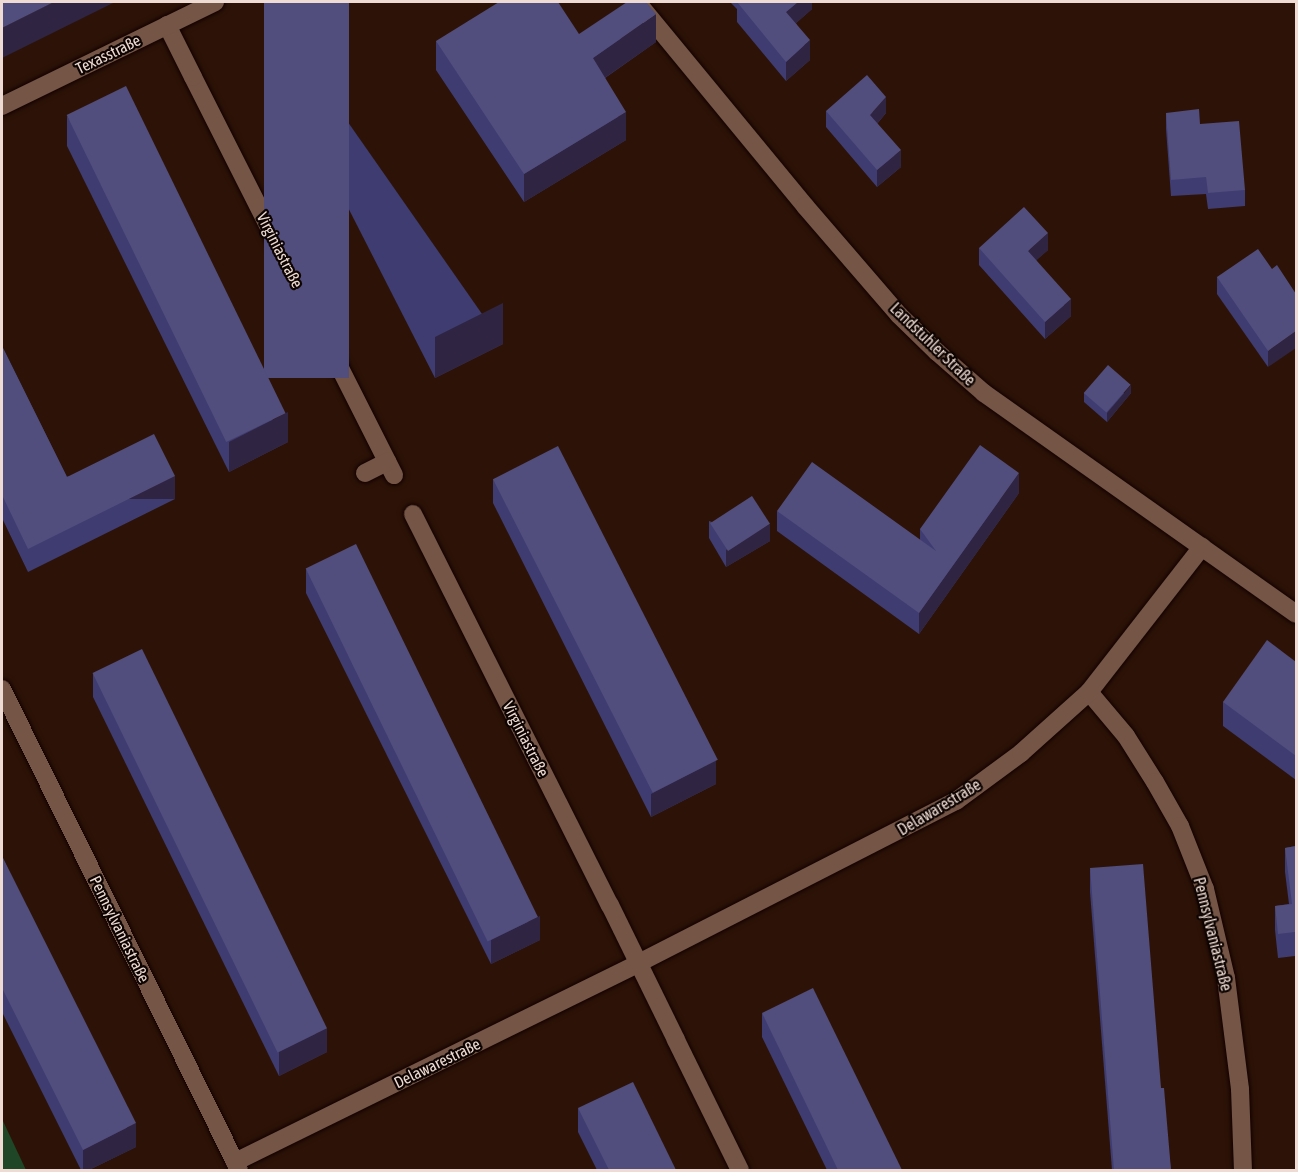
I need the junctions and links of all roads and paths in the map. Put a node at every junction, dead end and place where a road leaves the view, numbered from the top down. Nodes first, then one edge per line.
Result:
1 (214, 2) edge
2 (637, 2) edge
3 (167, 25) junction
4 (2, 106) edge
5 (365, 473) dead end
6 (413, 514) dead end
7 (1202, 547) junction
8 (1296, 614) edge
9 (2, 688) edge
10 (1089, 692) junction
11 (639, 963) junction
12 (237, 1166) edge
13 (740, 1170) edge
14 (1244, 1170) edge

1 - 3 street, Texasstraße
2 - 7 street, Landstuhler Straße
3 - 4 street, Texasstraße
3 - 5 street, Virginiastraße
6 - 11 street, Virginiastraße
7 - 8 street, Landstuhler Straße
7 - 10 street, Delawarestraße
9 - 12 street, Pennsylvaniastraße
10 - 11 street, Delawarestraße
10 - 14 street, Pennsylvaniastraße
11 - 12 street, Delawarestraße
11 - 13 street

